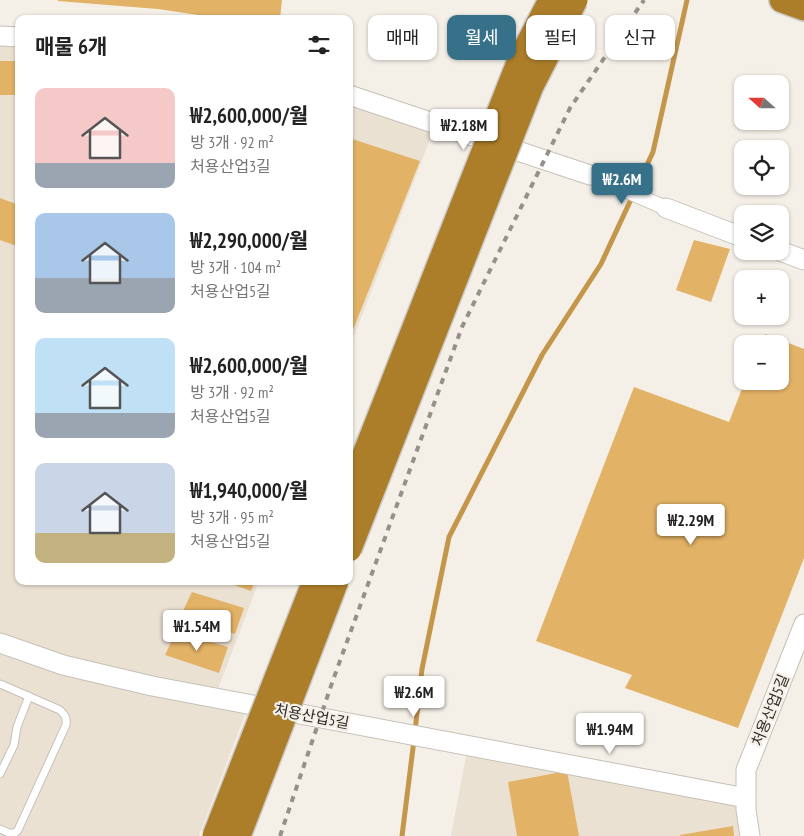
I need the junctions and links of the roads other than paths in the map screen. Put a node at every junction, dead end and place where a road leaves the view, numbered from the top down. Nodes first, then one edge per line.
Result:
1 (551, 0) edge
2 (575, 0) edge
3 (782, 0) edge
4 (804, 8) edge
5 (0, 36) edge
6 (15, 37) edge
7 (353, 96) edge
8 (590, 175) joint
9 (666, 208) joint
10 (734, 234) edge
11 (789, 254) edge
12 (804, 260) edge
13 (353, 484) edge
14 (353, 539) edge
15 (313, 585) edge
16 (334, 585) edge
17 (804, 624) edge
18 (0, 643) edge
19 (0, 684) edge
20 (29, 696) junction
21 (0, 774) edge
22 (746, 798) junction
23 (0, 829) edge
24 (215, 836) edge
25 (238, 836) edge
26 (750, 836) edge

1 - 13 highway, bridge
2 - 14 highway, bridge
3 - 4 highway
5 - 6 street
7 - 8 street
8 - 9 street
9 - 10 street
11 - 12 street
15 - 24 highway, bridge
16 - 25 highway, bridge
17 - 22 street, 처용산업5길
18 - 22 street, 처용산업5길
19 - 20 lane
20 - 21 lane
20 - 23 lane
22 - 26 street, 처용산업5길

